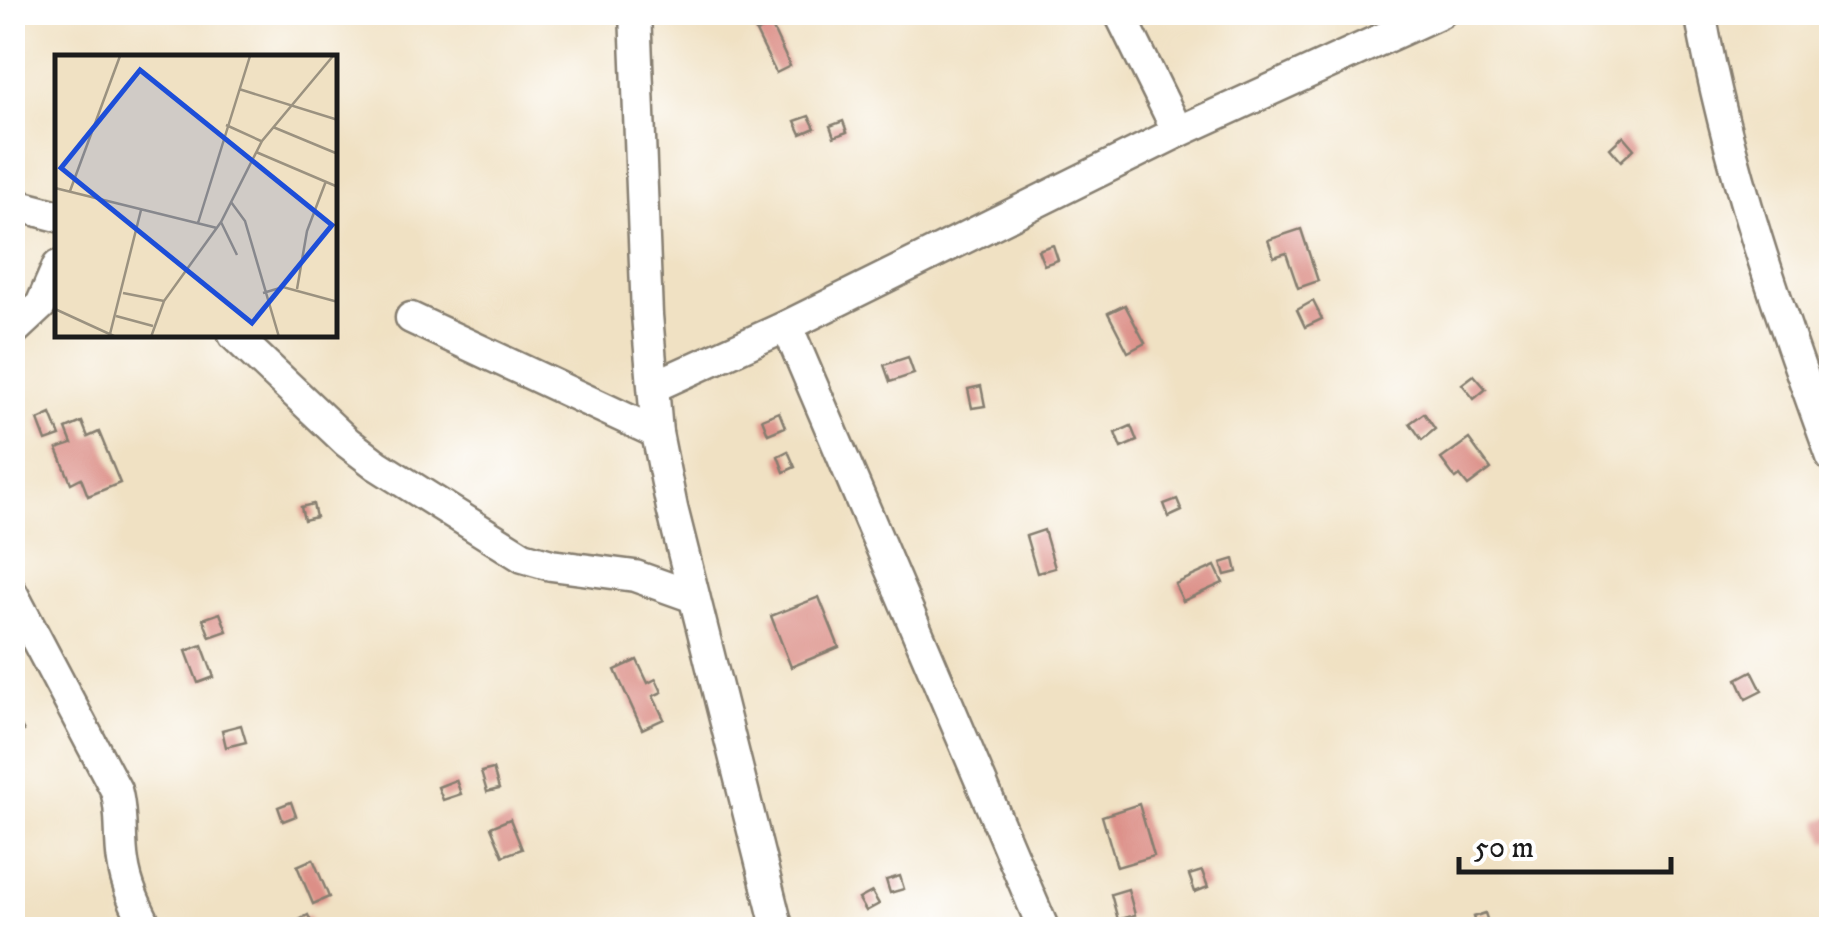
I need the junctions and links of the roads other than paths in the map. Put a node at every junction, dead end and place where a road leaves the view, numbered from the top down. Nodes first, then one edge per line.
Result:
1 (635, 12) edge
2 (1119, 12) edge
3 (1441, 12) edge
4 (1700, 12) edge
5 (1178, 132) junction
6 (12, 204) edge
7 (55, 215) edge
8 (55, 273) edge
9 (411, 318) dead end
10 (786, 326) junction
11 (12, 332) edge
12 (237, 338) edge
13 (655, 386) junction
14 (657, 433) junction
15 (1832, 458) edge
16 (12, 593) edge
17 (694, 596) junction
18 (148, 930) edge
19 (778, 930) edge
20 (1044, 930) edge

1 - 13 street
2 - 5 street
3 - 5 street
4 - 15 street
5 - 10 street
6 - 7 street
8 - 11 street
9 - 14 street
10 - 13 street
10 - 20 street
12 - 17 street
13 - 14 street
14 - 17 street
16 - 18 street
17 - 19 street

